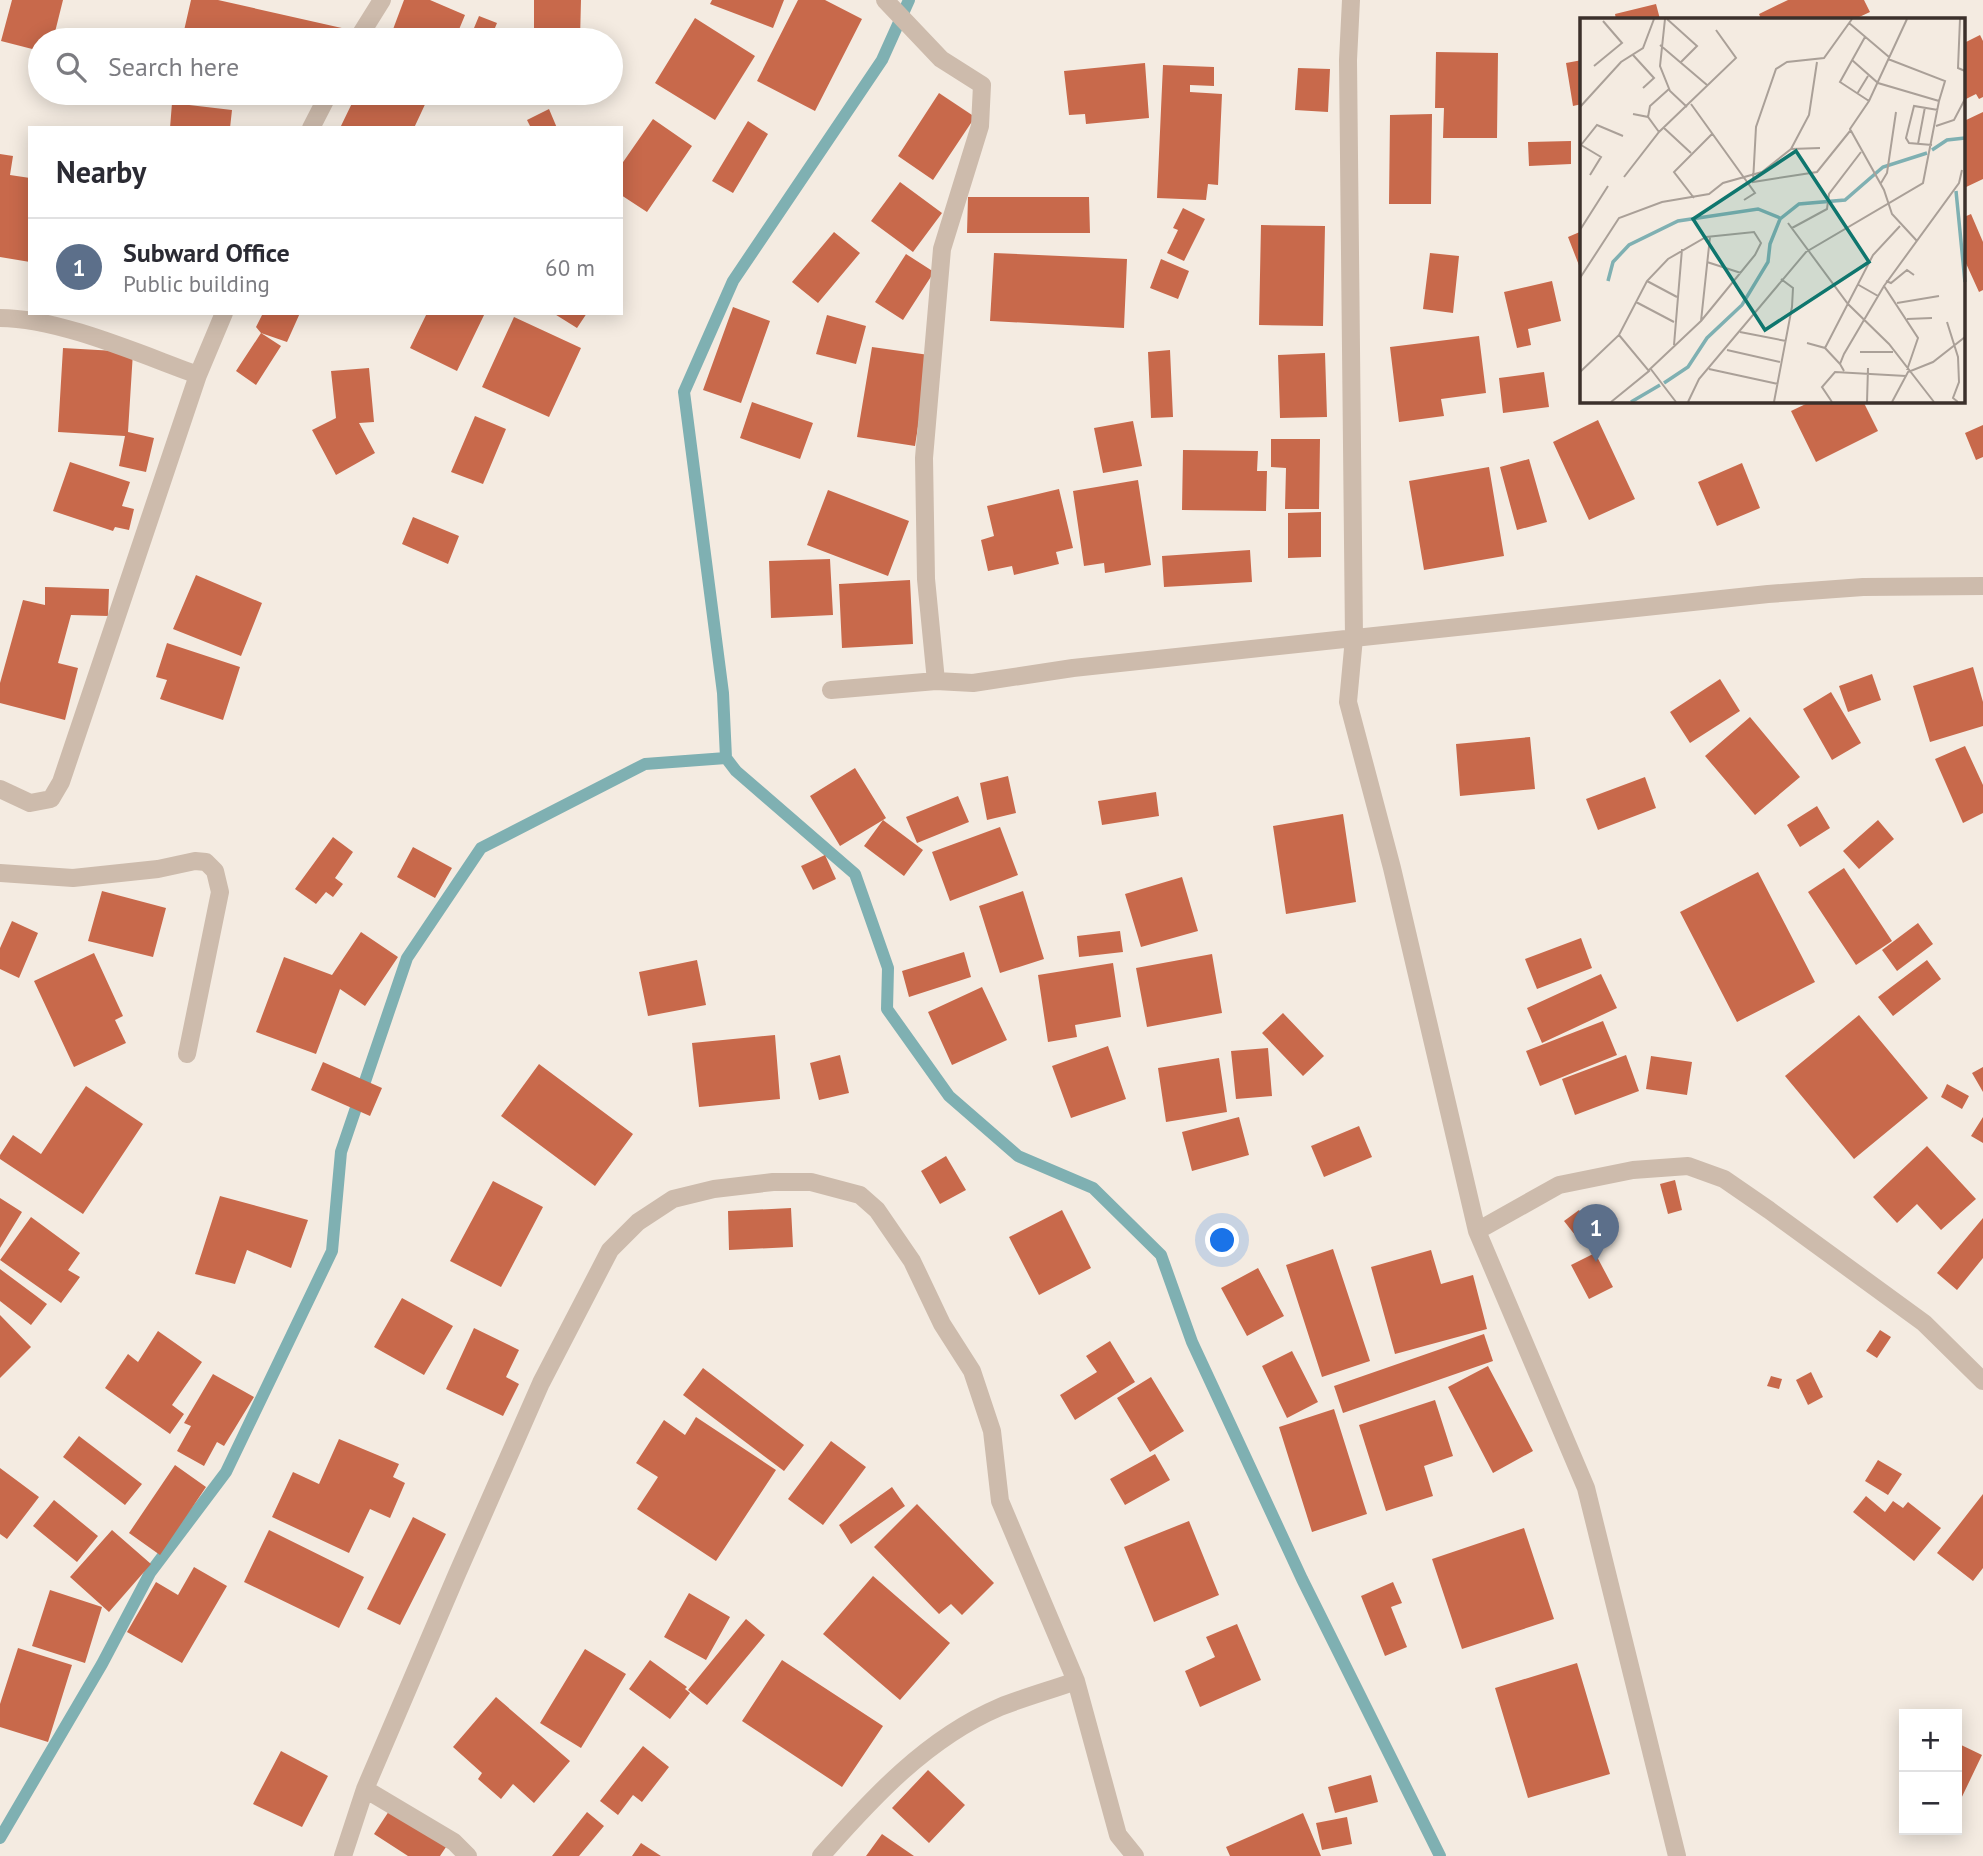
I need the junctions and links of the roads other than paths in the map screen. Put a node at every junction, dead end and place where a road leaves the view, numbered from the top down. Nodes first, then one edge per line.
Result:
1 (383, 0) edge
2 (885, 0) edge
3 (1351, 0) edge
4 (365, 28) edge
5 (323, 105) edge
6 (312, 126) edge
7 (223, 315) edge
8 (0, 318) edge
9 (198, 375) junction
10 (1983, 586) edge
11 (1354, 638) junction
12 (936, 681) junction
13 (831, 690) dead end
14 (0, 789) edge
15 (0, 873) edge
16 (187, 1054) dead end
17 (1477, 1231) junction
18 (1983, 1381) edge
19 (1076, 1681) junction
20 (365, 1789) junction
21 (343, 1856) edge
22 (468, 1856) edge
23 (821, 1856) edge
24 (1135, 1856) edge
25 (1677, 1856) edge

1 - 4 street
2 - 12 street
3 - 11 street
5 - 6 street
7 - 9 street
8 - 9 street
9 - 14 street
10 - 11 street
11 - 12 street
11 - 17 street
12 - 13 street
15 - 16 street
17 - 18 street
17 - 25 street
19 - 20 street
19 - 23 street
19 - 24 street
20 - 21 street
20 - 22 street

